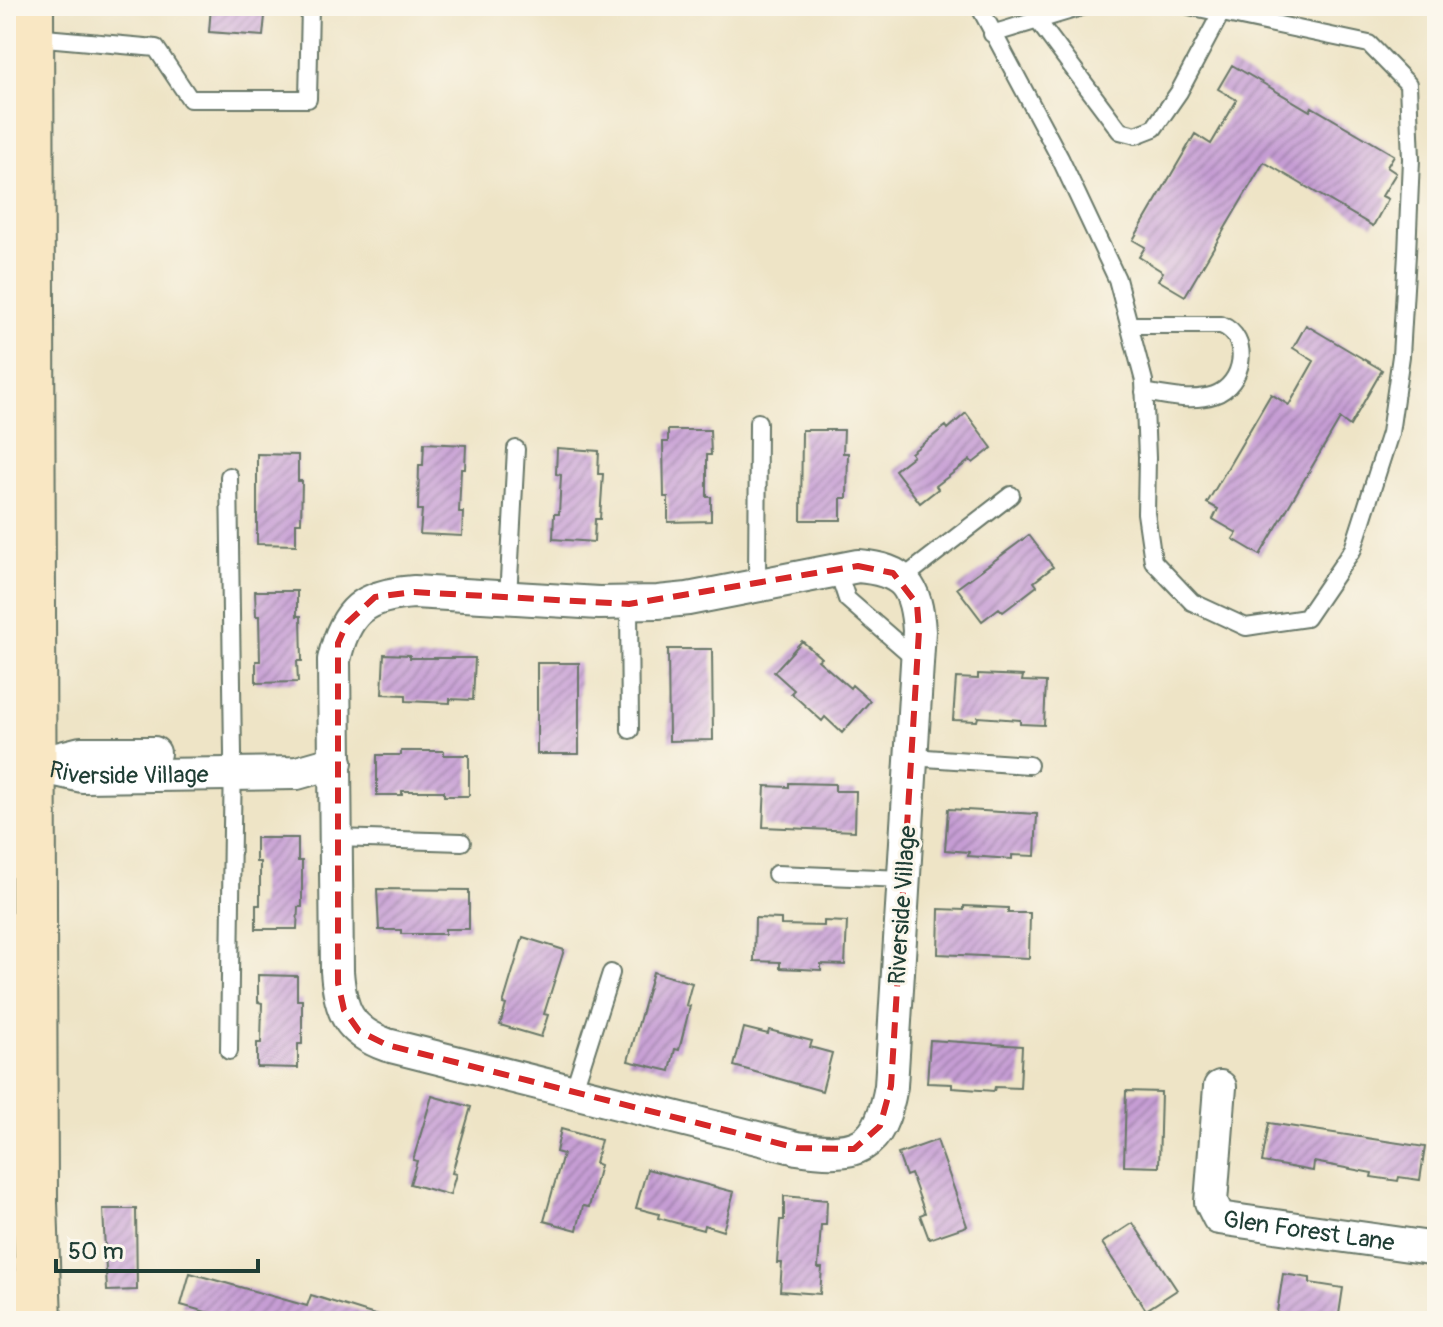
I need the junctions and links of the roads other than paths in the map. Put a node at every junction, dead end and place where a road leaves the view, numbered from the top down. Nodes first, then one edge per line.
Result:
1 (310, 6) edge
2 (979, 6) edge
3 (1085, 6) edge
4 (1189, 6) edge
5 (1221, 13) junction
6 (1037, 20) junction
7 (31, 21) edge
8 (992, 34) junction
9 (1129, 325) junction
10 (1144, 392) junction
11 (758, 422) dead end
12 (516, 449) dead end
13 (229, 476) dead end
14 (1011, 495) dead end
15 (837, 569) junction
16 (901, 580) junction
17 (757, 584) junction
18 (508, 598) junction
19 (629, 604) junction
20 (917, 660) junction
21 (630, 730) dead end
22 (911, 757) junction
23 (336, 762) junction
24 (233, 764) junction
25 (34, 765) junction
26 (1029, 765) dead end
27 (20, 809) edge
28 (336, 838) junction
29 (462, 842) dead end
30 (776, 874) dead end
31 (904, 879) junction
32 (611, 973) dead end
33 (229, 1051) dead end
34 (1220, 1087) dead end
35 (573, 1092) junction
36 (1437, 1249) edge
37 (6, 1319) edge
38 (39, 1321) edge

1 - 7 lane
2 - 8 lane
3 - 6 lane
4 - 5 lane
5 - 6 lane
5 - 10 lane
6 - 8 lane
7 - 25 main road
8 - 9 lane
9 - 10 lane
9 - 10 lane
11 - 17 lane
12 - 18 lane
13 - 24 lane
14 - 16 lane
15 - 16 street, Riverside Village
15 - 17 street, Riverside Village
15 - 20 lane
16 - 20 street, Riverside Village
17 - 19 street, Riverside Village
18 - 19 street, Riverside Village
18 - 23 street, Riverside Village
19 - 21 lane
20 - 22 street, Riverside Village
22 - 26 lane
22 - 31 street, Riverside Village
23 - 24 street, Riverside Village
23 - 28 street, Riverside Village
24 - 25 street, Riverside Village
24 - 33 lane
25 - 27 main road
27 - 38 main road
28 - 29 lane
28 - 35 street, Riverside Village
30 - 31 lane
31 - 35 street, Riverside Village
32 - 35 lane
34 - 36 street, Glen Forest Lane
37 - 38 street

